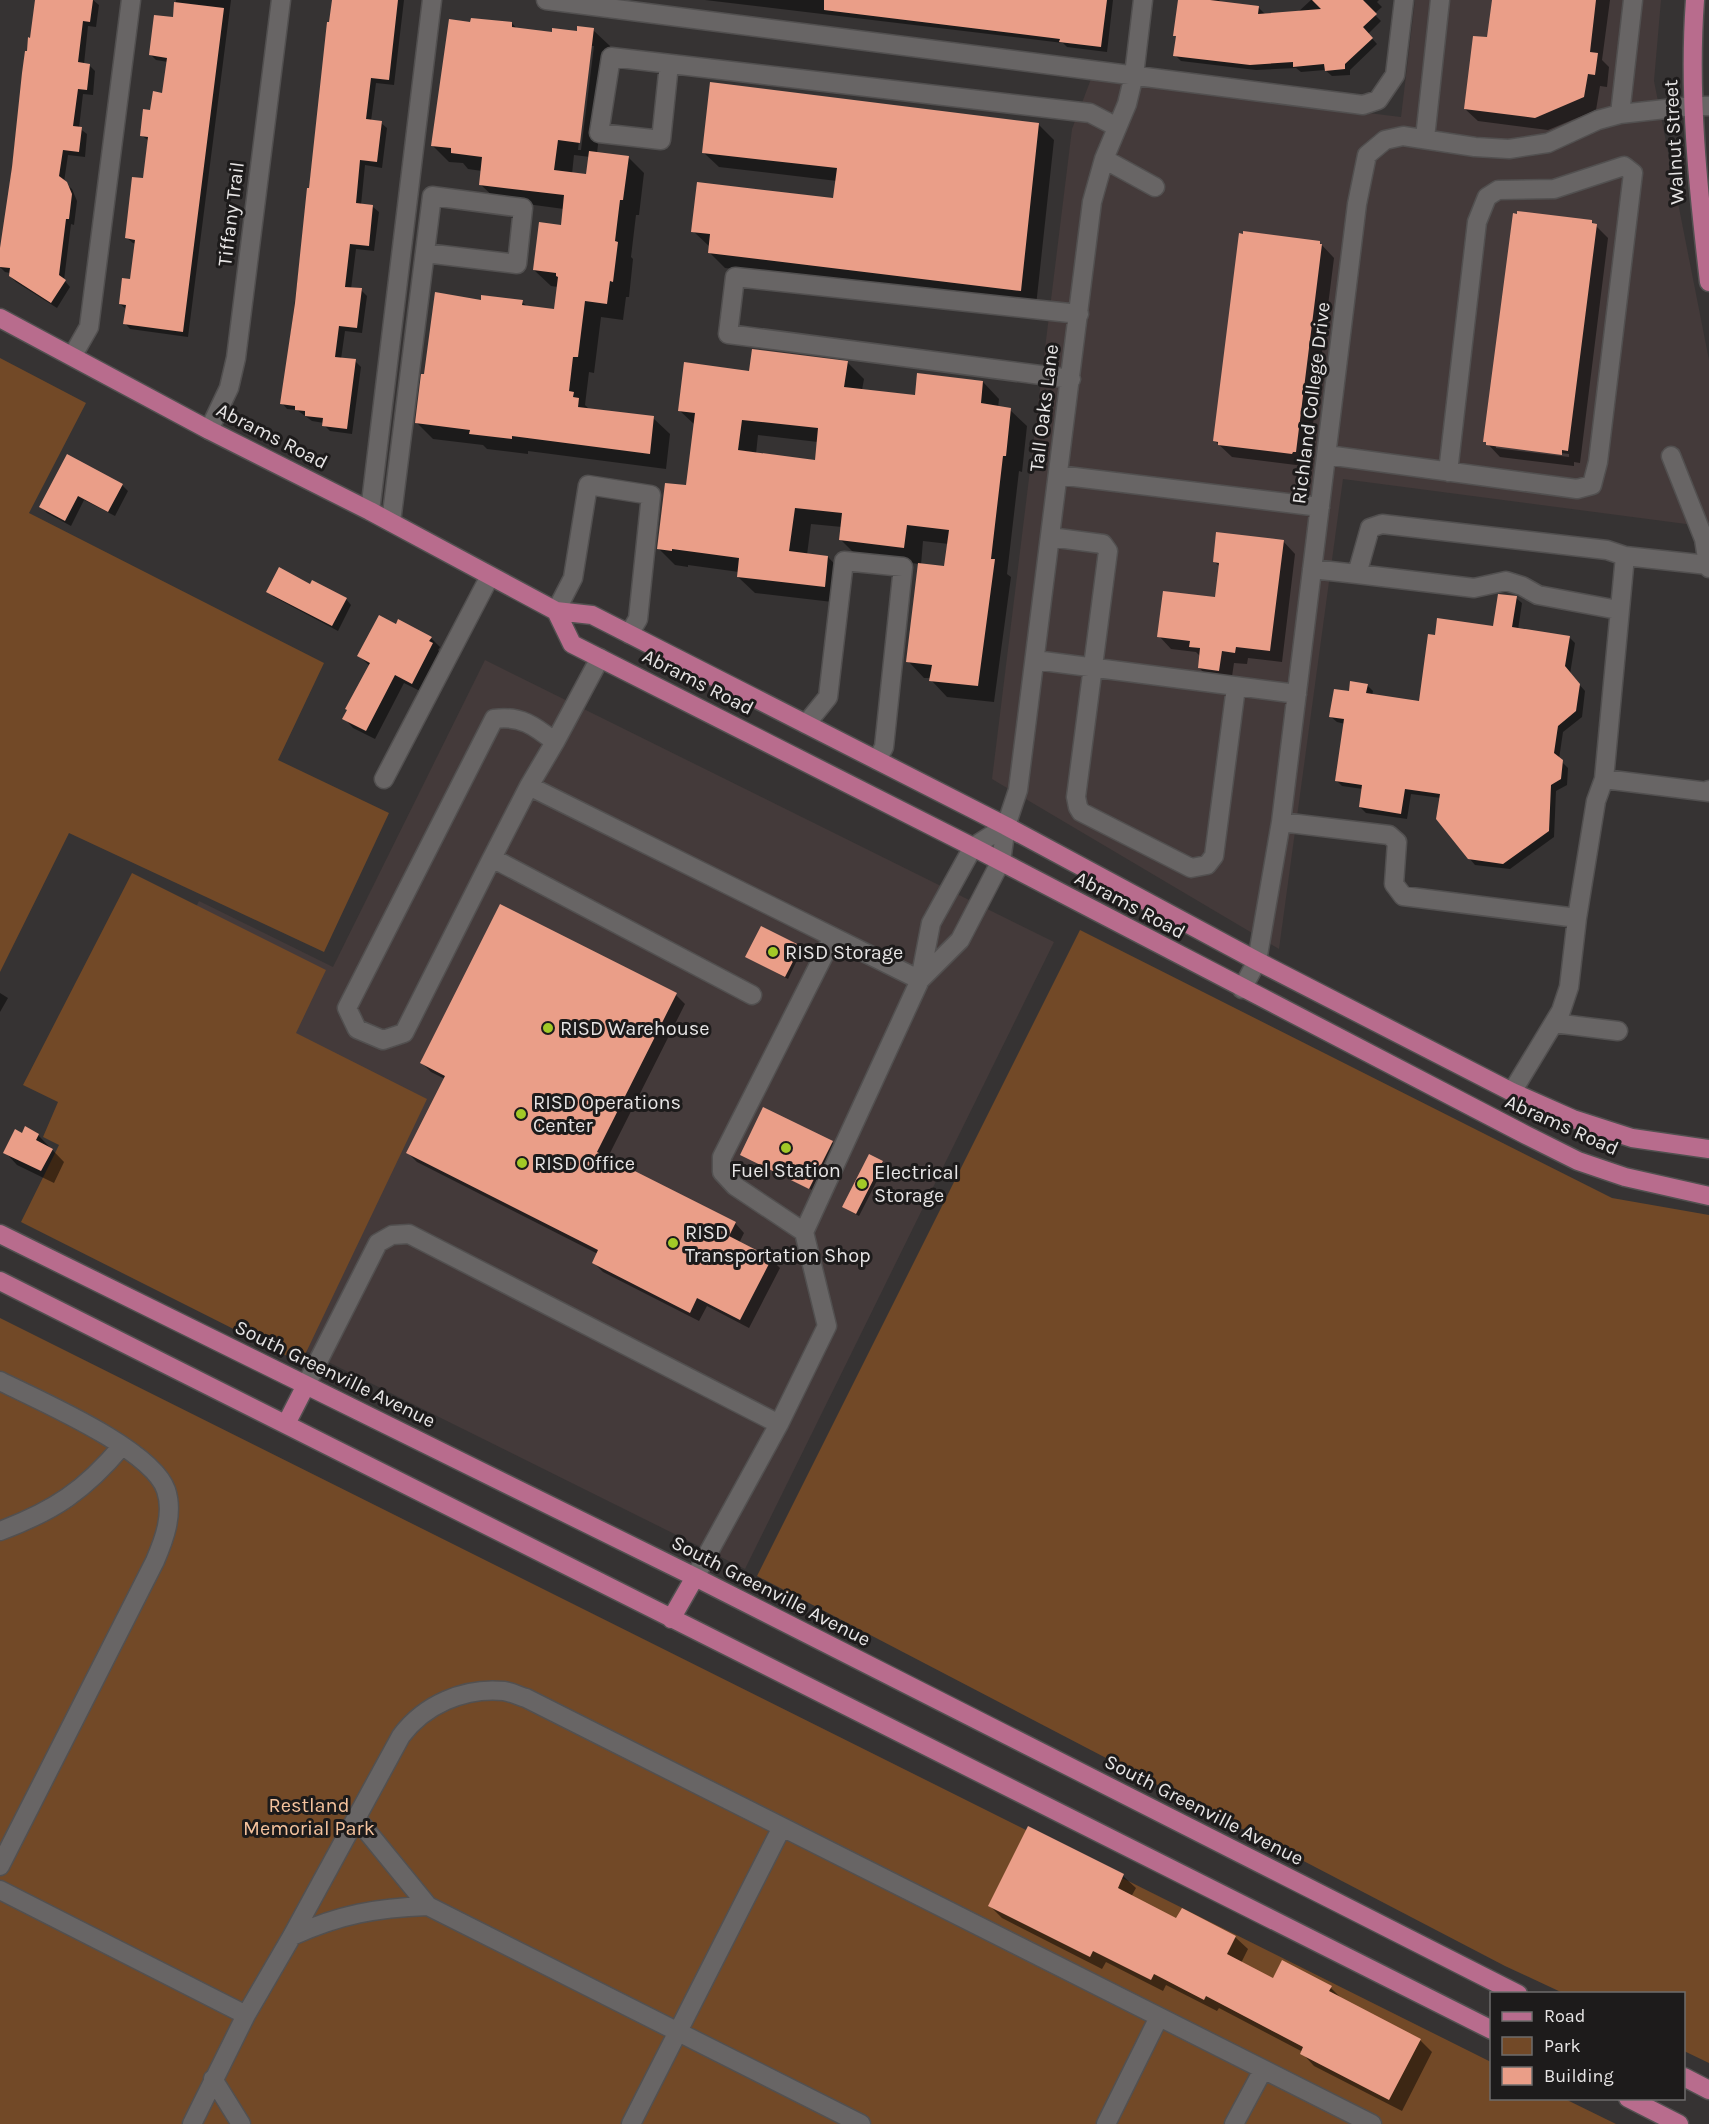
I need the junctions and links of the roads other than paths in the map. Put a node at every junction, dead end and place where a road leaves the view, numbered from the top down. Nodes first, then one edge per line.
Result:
1 (131, 0) edge
2 (281, 0) edge
3 (432, 0) edge
4 (546, 0) edge
5 (1143, 0) edge
6 (1404, 0) edge
7 (1440, 0) edge
8 (1633, 0) edge
9 (1695, 0) edge
10 (669, 64) junction
11 (1134, 75) junction
12 (1701, 106) edge
13 (1620, 114) junction
14 (1117, 127) junction
15 (1425, 138) junction
16 (1104, 159) junction
17 (1155, 187) dead end
18 (425, 253) junction
19 (1709, 282) edge
20 (1079, 314) junction
21 (0, 318) edge
22 (73, 355) junction
23 (1071, 379) junction
24 (209, 430) junction
25 (1327, 455) junction
26 (1671, 456) dead end
27 (1448, 472) junction
28 (1058, 475) junction
29 (1320, 507) junction
30 (370, 511) junction
31 (391, 522) junction
32 (1050, 537) junction
33 (1624, 556) junction
34 (1708, 567) edge
35 (1312, 569) junction
36 (1357, 574) junction
37 (490, 576) junction
38 (1618, 610) junction
39 (556, 612) junction
40 (629, 634) junction
41 (600, 658) junction
42 (1035, 660) junction
43 (1092, 668) junction
44 (1236, 687) junction
45 (1297, 694) junction
46 (806, 724) junction
47 (555, 742) junction
48 (877, 760) junction
49 (384, 779) dead end
50 (1604, 779) junction
51 (529, 786) junction
52 (1709, 792) edge
53 (1281, 822) junction
54 (1006, 826) junction
55 (973, 847) junction
56 (492, 858) junction
57 (1000, 861) junction
58 (1577, 918) junction
59 (833, 937) junction
60 (1257, 961) junction
61 (920, 980) junction
62 (1242, 989) junction
63 (752, 995) dead end
64 (1554, 1023) junction
65 (1618, 1031) dead end
66 (1512, 1092) junction
67 (1497, 1120) junction
68 (1709, 1149) edge
69 (1709, 1196) edge
70 (804, 1232) junction
71 (0, 1234) edge
72 (0, 1281) edge
73 (0, 1381) edge
74 (306, 1385) junction
75 (286, 1424) junction
76 (779, 1424) junction
77 (122, 1446) junction
78 (0, 1531) edge
79 (695, 1577) junction
80 (671, 1619) junction
81 (357, 1819) junction
82 (782, 1827) junction
83 (6, 1836) edge
84 (0, 1866) edge
85 (0, 1890) edge
86 (428, 1906) junction
87 (292, 1936) junction
88 (1514, 1992) edge
89 (246, 2015) junction
90 (1160, 2017) junction
91 (1490, 2029) edge
92 (678, 2031) junction
93 (1263, 2070) junction
94 (1685, 2078) edge
95 (213, 2079) junction
96 (1709, 2090) edge
97 (1632, 2100) edge
98 (192, 2124) edge
99 (242, 2124) edge
100 (631, 2124) edge
101 (861, 2124) edge
102 (1106, 2124) edge
103 (1234, 2124) edge
104 (1372, 2124) edge
105 (1679, 2124) edge

1 - 22 street
2 - 24 street, Tiffany Trail
3 - 30 street
4 - 11 street
5 - 11 street, Tall Oaks Lane
6 - 11 street
7 - 15 street
8 - 13 street
9 - 12 main road, Walnut Street
10 - 10 street
10 - 14 street
11 - 14 street, Tall Oaks Lane
12 - 13 street, Richland College Drive
12 - 19 main road, Walnut Street
13 - 15 street, Richland College Drive
14 - 16 street, Tall Oaks Lane
15 - 25 street, Richland College Drive
16 - 17 street
16 - 20 street, Tall Oaks Lane
18 - 18 street
18 - 31 street
20 - 23 street, Tall Oaks Lane
20 - 23 street
21 - 22 main road, Abrams Road
22 - 24 main road, Abrams Road
23 - 28 street, Tall Oaks Lane
24 - 30 main road, Abrams Road
25 - 27 street
25 - 29 street, Richland College Drive
26 - 34 street
27 - 27 street
28 - 29 street
28 - 32 street, Tall Oaks Lane
29 - 35 street, Richland College Drive
30 - 31 main road, Abrams Road
31 - 37 main road, Abrams Road
32 - 42 street, Tall Oaks Lane
32 - 43 street
33 - 34 street
33 - 36 street
33 - 38 street
35 - 36 street
35 - 45 street, Richland College Drive
36 - 38 street
37 - 39 main road, Abrams Road
37 - 49 street
38 - 50 street
39 - 40 main road, Abrams Road
39 - 40 street
39 - 41 main road, Abrams Road
40 - 46 main road, Abrams Road
41 - 47 street
41 - 55 main road, Abrams Road
42 - 43 street
42 - 54 street, Tall Oaks Lane
43 - 44 street
43 - 44 street
44 - 45 street
45 - 53 street, Richland College Drive
46 - 48 main road, Abrams Road
46 - 48 street
47 - 51 street
47 - 56 street
48 - 54 main road, Abrams Road
50 - 52 street
50 - 58 street
51 - 56 street
51 - 59 street
53 - 58 street
53 - 60 street, Richland College Drive
54 - 55 street
54 - 57 street, Tall Oaks Lane
54 - 60 main road, Abrams Road
55 - 57 main road, Abrams Road
55 - 61 street
56 - 63 street
57 - 61 street, Tall Oaks Lane
57 - 62 main road, Abrams Road
58 - 64 street
59 - 61 street
59 - 70 street
60 - 62 street, Richland College Drive
60 - 66 main road, Abrams Road
61 - 70 street
62 - 67 main road, Abrams Road
64 - 65 street
64 - 66 street
66 - 67 main road
66 - 68 main road, Abrams Road
67 - 69 main road, Abrams Road
70 - 76 street
71 - 74 main road, South Greenville Avenue
72 - 75 main road
73 - 77 street
74 - 75 main road
74 - 76 street
74 - 79 main road, South Greenville Avenue
75 - 80 main road
76 - 79 street
77 - 78 street
77 - 83 street
79 - 80 main road
79 - 88 main road, South Greenville Avenue
80 - 91 main road
81 - 82 street
81 - 86 street
81 - 87 street
82 - 90 street
82 - 92 street
83 - 84 street
85 - 89 street
86 - 87 street
86 - 92 street
87 - 89 street
89 - 95 street
90 - 93 street
90 - 102 street
92 - 100 street
92 - 101 street
93 - 103 street
93 - 104 street
94 - 96 main road
95 - 98 street
95 - 99 street
97 - 105 main road

